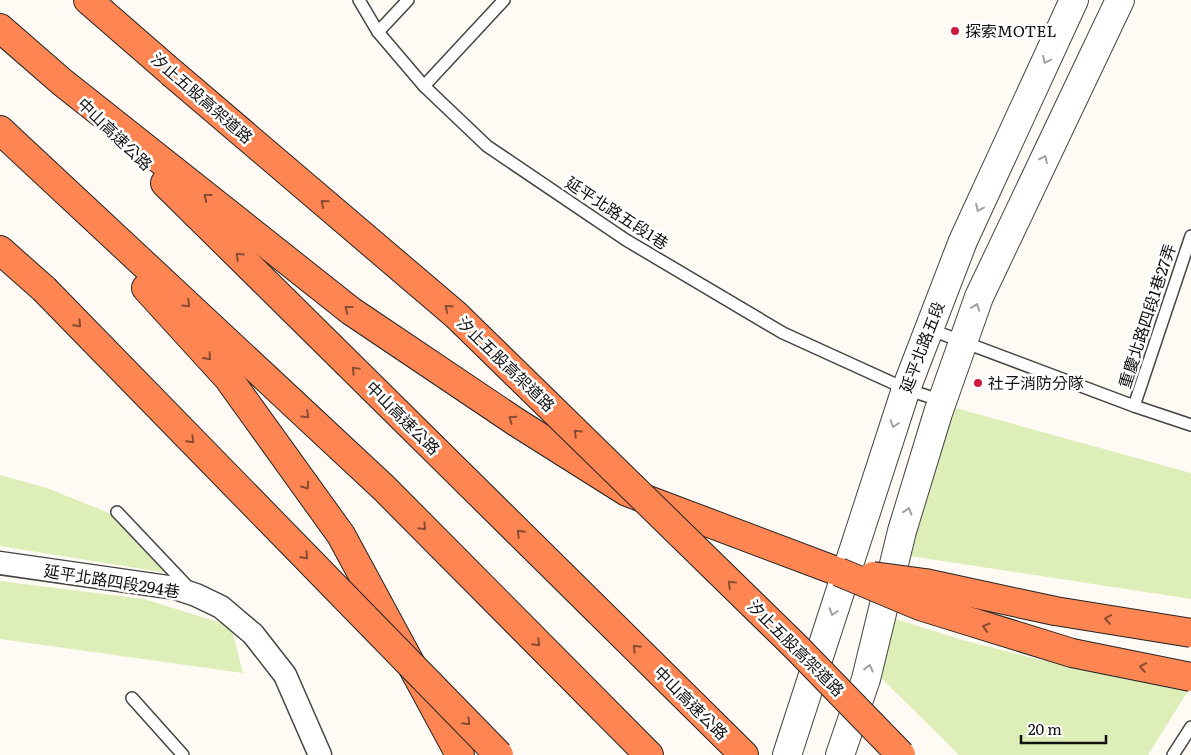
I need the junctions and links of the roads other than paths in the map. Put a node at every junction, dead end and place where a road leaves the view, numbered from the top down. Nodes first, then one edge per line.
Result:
1 (88, 0) edge
2 (359, 0) edge
3 (408, 0) edge
4 (504, 0) edge
5 (1074, 0) edge
6 (1120, 0) edge
7 (0, 28) edge
8 (378, 32) junction
9 (62, 82) junction
10 (424, 86) junction
11 (5, 135) edge
12 (1191, 236) edge
13 (0, 250) edge
14 (929, 329) junction
15 (963, 342) junction
16 (906, 389) junction
17 (942, 401) junction
18 (1134, 406) junction
19 (1191, 424) edge
20 (117, 512) dead end
21 (0, 563) edge
22 (839, 572) junction
23 (196, 595) junction
24 (1191, 633) edge
25 (1191, 677) edge
26 (132, 698) dead end
27 (1191, 727) edge
28 (844, 743) edge
29 (738, 749) edge
30 (457, 750) edge
31 (183, 755) edge
32 (320, 755) edge
33 (500, 755) edge
34 (649, 755) edge
35 (787, 755) edge
36 (901, 755) edge
37 (1173, 755) edge

36 -> 1 highway, 汐止五股高架道路, bridge
2 - 8 lane, 延平北路五段1巷
3 - 8 lane
4 - 10 lane
5 -> 14 street, 延平北路五段
15 -> 6 street
7 - 9 highway
8 - 10 lane, 延平北路五段1巷
22 -> 9 highway, bridge
29 -> 9 highway, 中山高速公路
10 - 16 lane, 延平北路五段1巷
11 -> 30 highway
11 -> 34 highway
12 - 18 lane, 重慶北路四段1巷27弄
13 -> 33 highway, bridge
14 - 15 lane
14 - 16 street, 延平北路五段
15 - 17 street
15 - 18 lane
16 - 17 lane, 延平北路五段1巷
16 -> 35 street, 延平北路五段
28 -> 17 street
18 - 19 lane
20 - 23 lane
21 - 23 street, 延平北路四段294巷
24 -> 22 highway, bridge
25 -> 22 highway, bridge
23 - 32 street, 延平北路四段294巷
26 - 31 lane
27 - 37 lane

